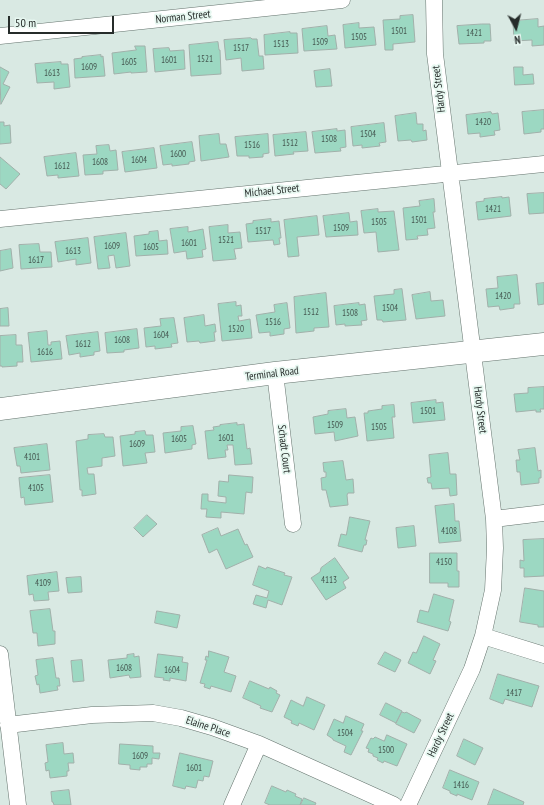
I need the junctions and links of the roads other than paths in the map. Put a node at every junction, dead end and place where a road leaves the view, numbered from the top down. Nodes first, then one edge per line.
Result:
1 (342, 0) edge
2 (434, 0) edge
3 (0, 36) edge
4 (544, 164) edge
5 (450, 173) junction
6 (0, 219) edge
7 (544, 344) edge
8 (473, 351) junction
9 (275, 373) junction
10 (0, 409) edge
11 (544, 513) edge
12 (494, 519) junction
13 (293, 524) dead end
14 (483, 636) junction
15 (0, 654) edge
16 (544, 655) edge
17 (8, 725) junction
18 (259, 744) junction
19 (18, 805) edge
20 (232, 805) edge
21 (394, 805) edge
22 (408, 805) edge

1 - 3 street, Norman Street
2 - 5 street, Hardy Street
4 - 5 street, Michael Street
5 - 6 street, Michael Street
5 - 8 street, Hardy Street
7 - 8 main road, Terminal Road
8 - 9 main road, Terminal Road
8 - 12 street, Hardy Street
9 - 10 main road, Terminal Road
9 - 13 street, Schadt Court
11 - 12 street
12 - 14 street, Hardy Street
14 - 16 street
14 - 22 street, Hardy Street
15 - 17 street
17 - 18 street, Elaine Place
17 - 19 street
18 - 20 street
18 - 21 street, Elaine Place

